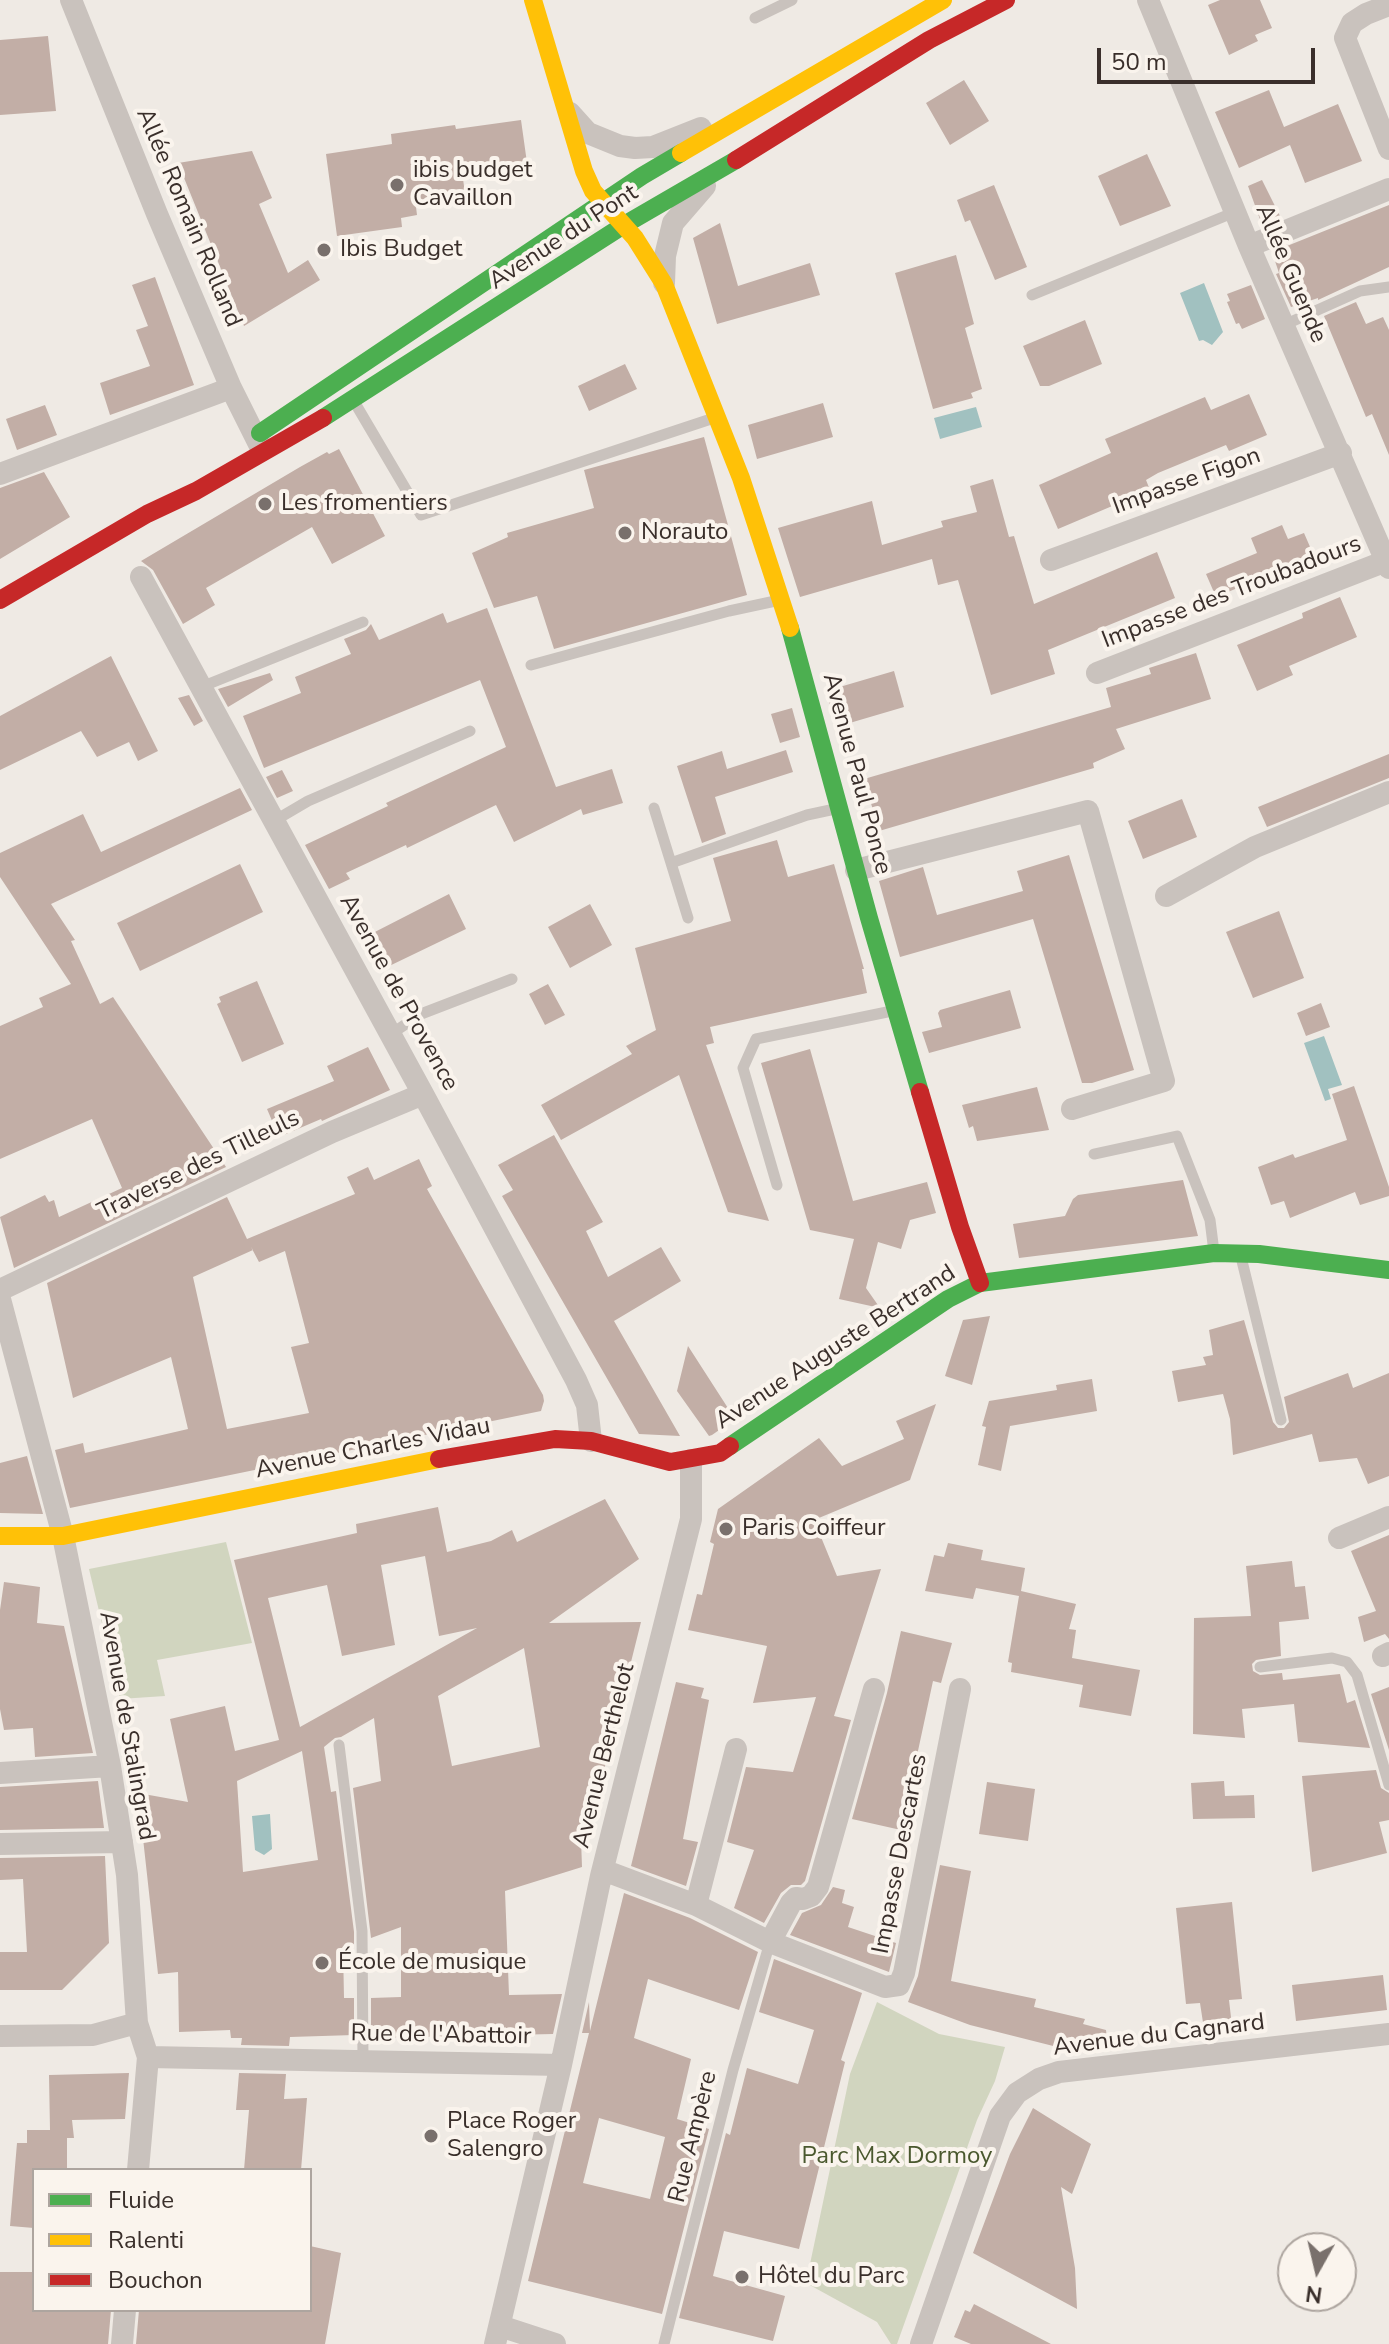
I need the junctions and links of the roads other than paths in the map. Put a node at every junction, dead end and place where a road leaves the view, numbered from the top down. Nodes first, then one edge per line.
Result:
1 (71, 0) edge
2 (533, 0) edge
3 (792, 0) edge
4 (943, 0) edge
5 (1006, 0) edge
6 (1148, 0) edge
7 (1389, 5) edge
8 (755, 18) dead end
9 (761, 105) junction
10 (564, 106) junction
11 (1389, 149) edge
12 (717, 172) junction
13 (1389, 189) edge
14 (602, 203) junction
15 (1235, 212) junction
16 (624, 225) junction
17 (1249, 246) junction
18 (664, 284) junction
19 (1389, 287) edge
20 (1032, 295) dead end
21 (1284, 325) junction
22 (231, 388) junction
23 (353, 401) junction
24 (718, 416) junction
25 (259, 445) junction
26 (1341, 453) junction
27 (0, 474) edge
28 (1383, 535) edge
29 (1051, 560) dead end
30 (1388, 564) edge
31 (141, 577) dead end
32 (0, 600) edge
33 (781, 600) junction
34 (363, 622) dead end
35 (531, 665) dead end
36 (1097, 673) dead end
37 (201, 687) junction
38 (470, 731) dead end
39 (1389, 792) edge
40 (654, 808) dead end
41 (839, 808) junction
42 (274, 821) junction
43 (671, 863) junction
44 (856, 870) junction
45 (1166, 896) dead end
46 (688, 918) dead end
47 (512, 979) dead end
48 (896, 1010) junction
49 (391, 1034) junction
50 (423, 1094) junction
51 (1072, 1109) dead end
52 (1094, 1154) dead end
53 (777, 1185) dead end
54 (1214, 1253) junction
55 (1240, 1253) junction
56 (1389, 1270) edge
57 (980, 1283) junction
58 (0, 1290) edge
59 (0, 1299) edge
60 (1281, 1420) dead end
61 (591, 1441) junction
62 (691, 1460) junction
63 (1389, 1517) edge
64 (0, 1536) edge
65 (63, 1536) junction
66 (1339, 1538) dead end
67 (1260, 1667) dead end
68 (874, 1689) dead end
69 (960, 1689) dead end
70 (339, 1745) dead end
71 (736, 1749) dead end
72 (110, 1766) junction
73 (0, 1773) edge
74 (1389, 1785) edge
75 (122, 1842) junction
76 (0, 1844) edge
77 (603, 1870) junction
78 (696, 1905) junction
79 (770, 1942) junction
80 (137, 2023) junction
81 (1389, 2034) edge
82 (0, 2036) edge
83 (148, 2057) junction
84 (363, 2061) junction
85 (561, 2065) junction
86 (138, 2168) edge
87 (125, 2312) edge
88 (498, 2335) edge
89 (122, 2344) edge
90 (555, 2344) edge
91 (664, 2344) edge
92 (921, 2344) edge

1 - 22 street, Allée Romain Rolland
2 - 10 street, Avenue Paul Ponce
3 - 8 lane
4 - 9 street, Avenue du Pont
5 - 12 street, Avenue du Pont
6 - 15 street, Allée Guende
7 - 11 street
9 - 10 street
9 - 14 street, Avenue du Pont
10 - 14 street, Avenue Paul Ponce
12 - 16 street, Avenue du Pont
12 - 18 street, Avenue Paul Ponce
13 - 17 street
14 - 16 street, Avenue Paul Ponce
14 - 25 street, Avenue du Pont
15 - 17 street, Allée Guende
15 - 20 lane
16 - 18 street, Avenue Paul Ponce
16 - 23 street, Avenue du Pont
17 - 21 street, Allée Guende
18 - 24 street, Avenue Paul Ponce
19 - 21 lane
21 - 26 street, Allée Guende
22 - 25 street, Allée Romain Rolland
22 - 27 street
23 - 24 lane
23 - 25 street, Avenue du Pont
24 - 33 street, Avenue Paul Ponce
25 - 32 street, Avenue du Pont
26 - 28 street, Allée Guende
26 - 29 street, Impasse Figon
28 - 30 street, Allée Guende
30 - 36 street, Impasse des Troubadours
31 - 37 street, Avenue de Provence
33 - 35 lane
33 - 41 street, Avenue Paul Ponce
34 - 37 lane
37 - 42 street, Avenue de Provence
38 - 42 lane
39 - 45 street
40 - 43 lane
41 - 43 lane
41 - 44 street, Avenue Paul Ponce
42 - 49 street, Avenue de Provence
43 - 46 lane
44 - 48 street, Avenue Paul Ponce
44 - 51 street
47 - 49 lane
48 - 53 lane
48 - 57 street, Avenue Paul Ponce
49 - 50 street, Avenue de Provence
50 - 58 street, Traverse des Tilleuls
50 - 61 street, Avenue de Provence
52 - 54 lane
54 - 55 street, Avenue Auguste Bertrand
54 - 57 street, Avenue Auguste Bertrand
55 - 56 street, Avenue Auguste Bertrand
55 - 60 lane
57 - 62 street, Avenue Auguste Bertrand
59 - 65 street, Avenue de Stalingrad
61 - 62 street, Avenue Charles Vidau
61 - 65 street, Avenue Charles Vidau
62 - 77 street, Avenue Berthelot
63 - 66 street
64 - 65 street, Avenue Charles Vidau
65 - 72 street, Avenue de Stalingrad
67 - 74 lane
68 - 79 street
69 - 79 street, Impasse Descartes
70 - 84 lane
71 - 78 street
72 - 73 street
72 - 75 street, Avenue de Stalingrad
75 - 76 street
75 - 80 street, Avenue de Stalingrad
77 - 78 street
77 - 85 street, Avenue Berthelot
78 - 79 street
79 - 91 lane, Rue Ampère
80 - 82 street
80 - 83 street, Avenue de Stalingrad
81 - 92 street, Avenue du Cagnard
83 - 84 street, Rue de l'Abattoir
83 - 86 street, Avenue de Stalingrad
84 - 85 street, Rue de l'Abattoir
85 - 88 street, Rue de l'Abattoir
87 - 89 street
88 - 90 street

